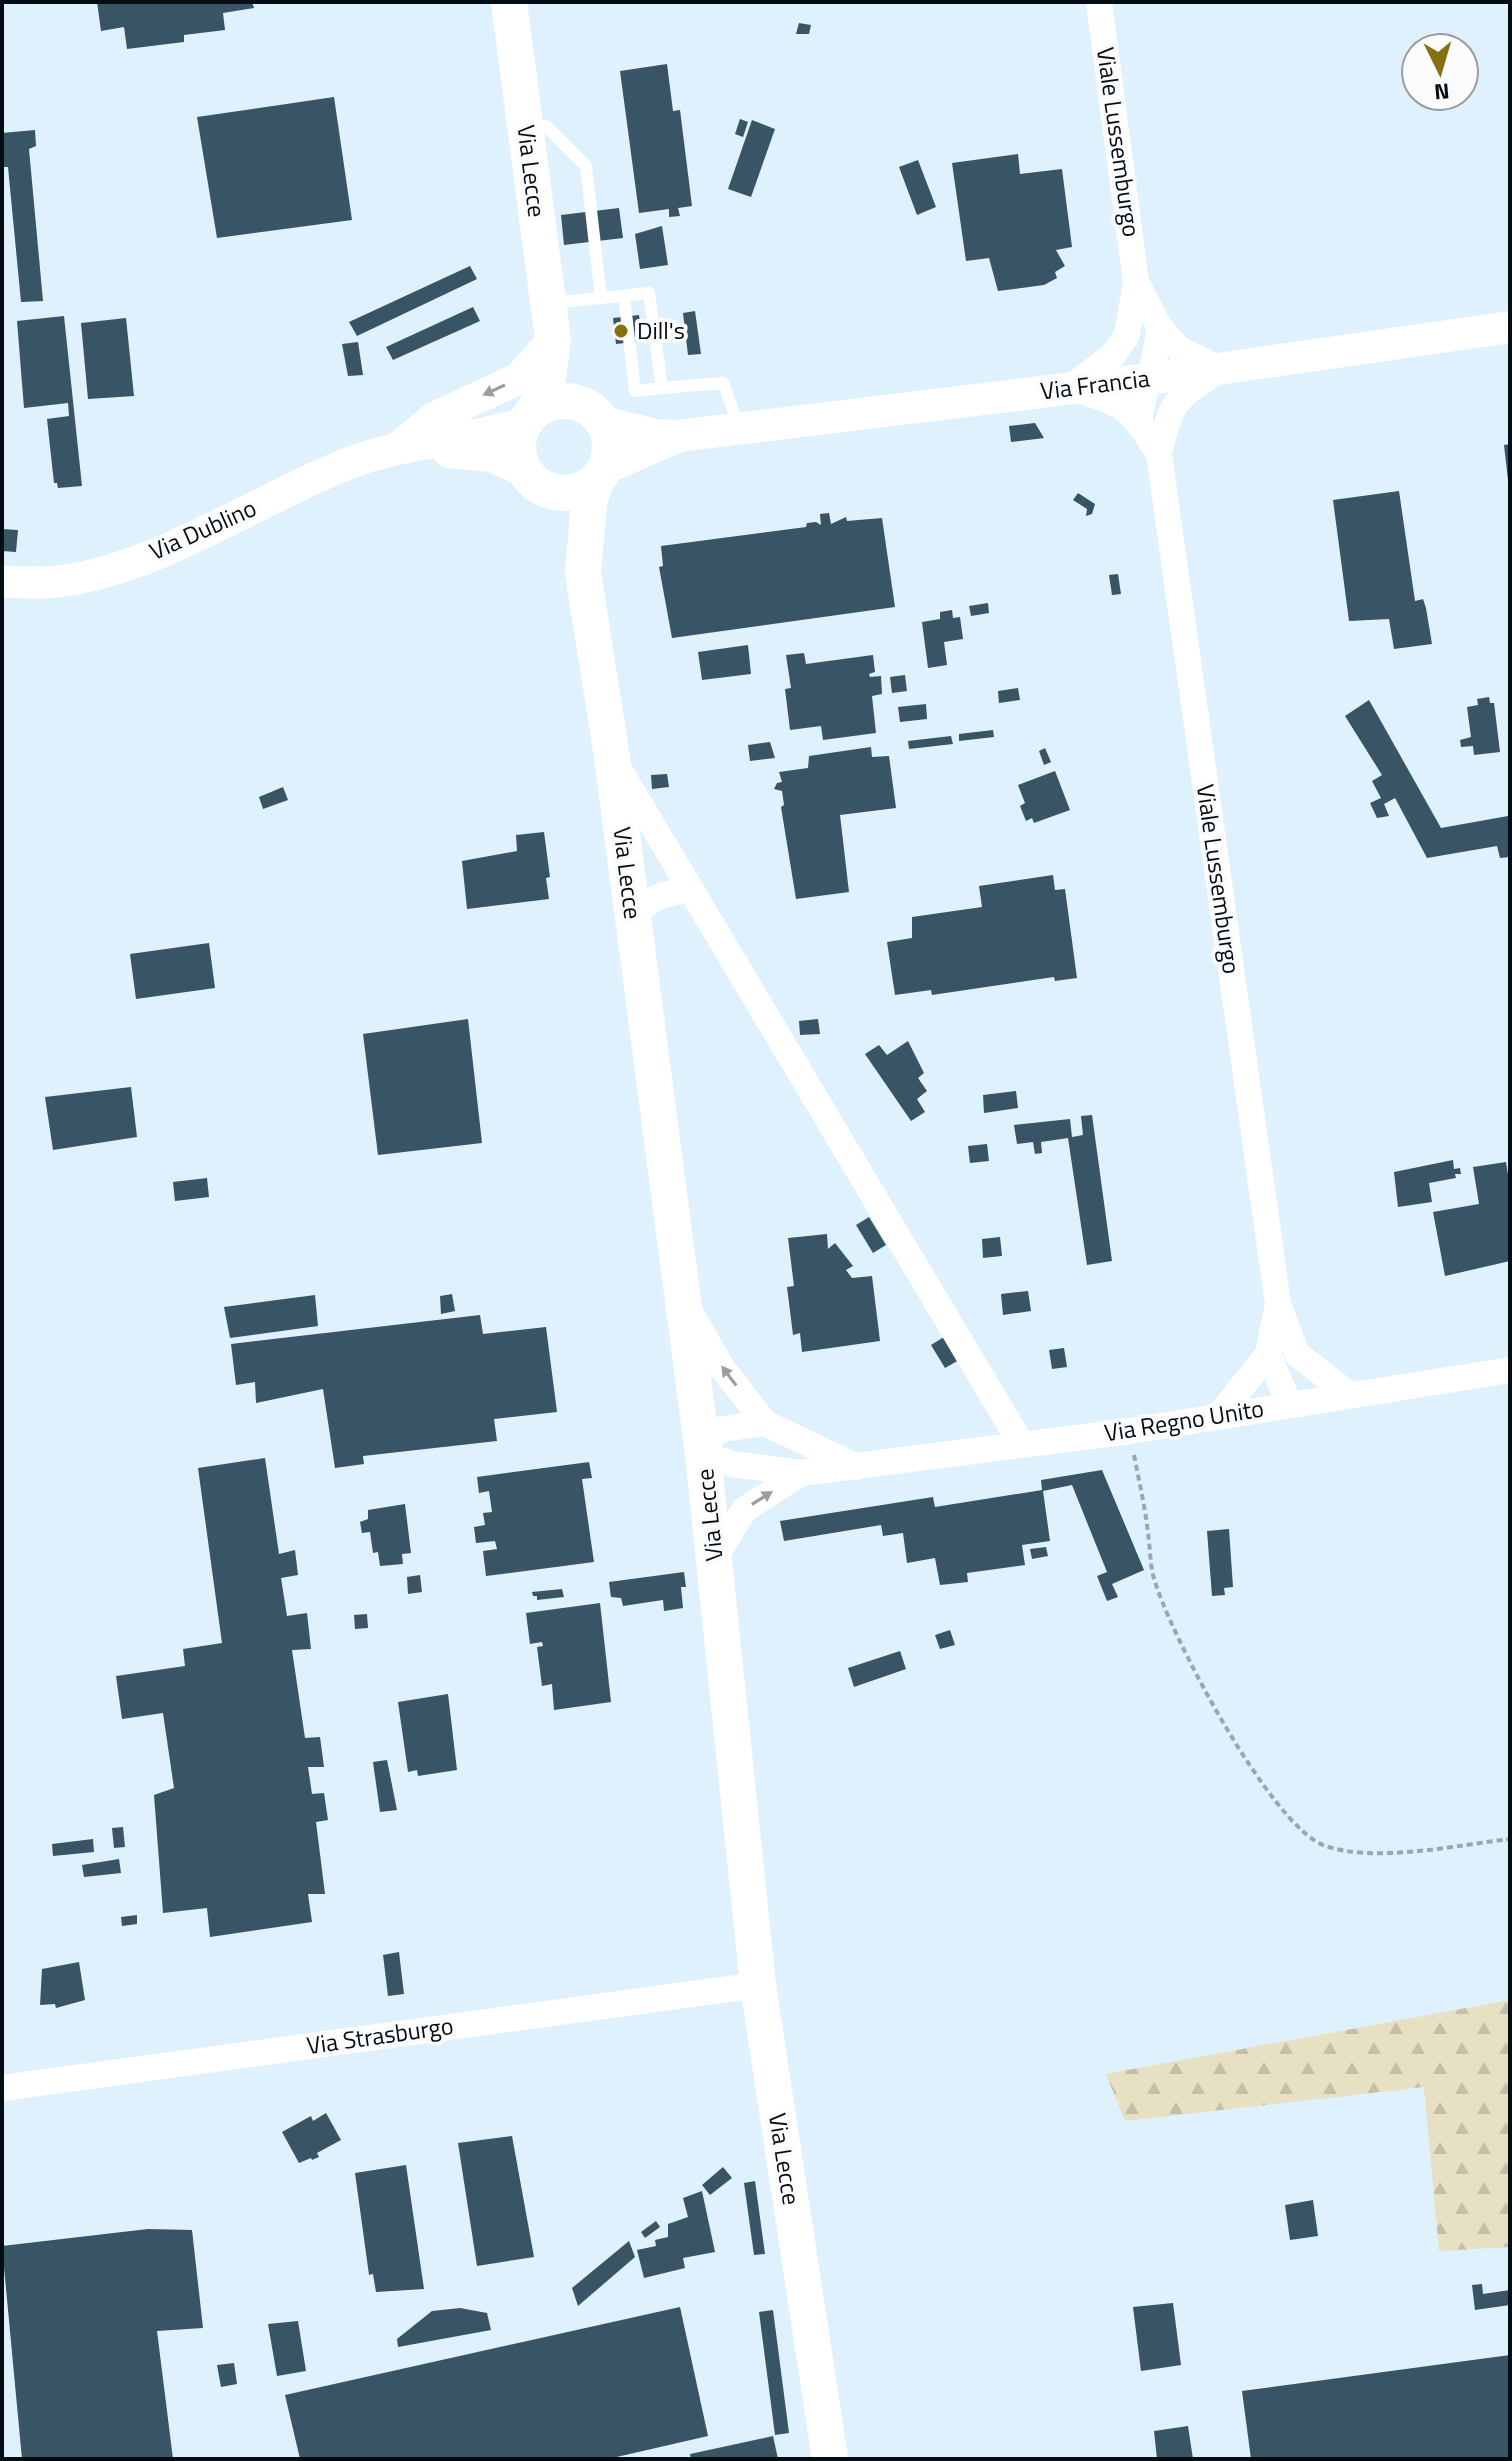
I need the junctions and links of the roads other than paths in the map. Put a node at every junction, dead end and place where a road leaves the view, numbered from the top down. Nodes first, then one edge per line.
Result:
1 (509, 2) edge
2 (1099, 2) edge
3 (525, 127) junction
4 (1136, 282) junction
5 (624, 296) junction
6 (601, 298) junction
7 (547, 303) junction
8 (1159, 326) junction
9 (1510, 327) edge
10 (1127, 335) junction
11 (553, 340) junction
12 (1220, 369) junction
13 (1148, 379) junction
14 (662, 388) junction
15 (1070, 388) junction
16 (1169, 412) junction
17 (596, 415) junction
18 (528, 419) junction
19 (1139, 423) junction
20 (740, 429) junction
21 (678, 436) junction
22 (398, 448) junction
23 (1159, 454) junction
24 (601, 474) junction
25 (531, 478) junction
26 (583, 573) junction
27 (2, 582) edge
28 (612, 757) junction
29 (691, 890) junction
30 (633, 919) junction
31 (683, 1301) junction
32 (1278, 1304) junction
33 (1268, 1354) junction
34 (1297, 1354) junction
35 (1510, 1370) edge
36 (1350, 1395) junction
37 (1289, 1404) junction
38 (1220, 1414) junction
39 (765, 1423) junction
40 (1022, 1445) junction
41 (703, 1454) junction
42 (857, 1467) junction
43 (801, 1473) junction
44 (715, 1558) junction
45 (758, 1985) junction
46 (2, 2088) edge
47 (830, 2459) edge

1 - 3 main road, Via Lecce
2 - 4 street, Viale Lussemburgo
3 - 6 lane
3 - 7 main road, Via Lecce
4 - 8 street
4 - 10 street
5 - 6 lane
5 - 14 lane
5 - 14 lane
6 - 7 lane
7 - 11 main road, Via Lecce
8 - 12 street
8 - 13 street
9 - 12 street, Via Francia
10 - 13 street
10 - 15 street
11 - 17 main road, Via Lecce
11 - 18 main road, Via Lecce
11 -> 22 street, Via Dublino
12 - 13 street, Via Francia
12 - 16 street
13 - 15 street, Via Francia
13 - 16 street
13 - 19 street
14 - 20 lane
15 - 19 street
15 - 20 street, Via Francia
16 - 23 street
17 - 18 main road
17 - 21 street
17 - 24 main road
18 - 22 street, Via Dublino
18 - 25 main road
19 - 23 street
20 - 21 street, Via Francia
21 - 24 street
22 - 25 street, Via Dublino
22 - 27 street, Via Dublino
23 - 32 street, Viale Lussemburgo
24 - 25 main road
24 - 26 main road, Via Lecce
25 - 26 main road, Via Lecce
26 - 28 main road, Via Lecce
28 - 29 street
28 - 30 main road, Via Lecce
29 - 30 street
29 - 40 street
30 - 31 main road, Via Lecce
39 -> 31 street
31 - 41 main road, Via Lecce
32 - 33 street
32 - 34 street
33 - 37 street
33 - 38 street
34 - 36 street
34 - 37 street
35 - 36 street, Via Regno Unito
36 - 37 street, Via Regno Unito
37 - 38 street, Via Regno Unito
38 - 40 street, Via Regno Unito
39 - 41 street
39 - 42 street
40 - 42 street, Via Regno Unito
41 - 43 street
41 - 44 main road, Via Lecce
42 - 43 street, Via Regno Unito
44 -> 43 street
44 - 45 main road, Via Lecce
45 - 46 street, Via Strasburgo
45 - 47 main road, Via Lecce

